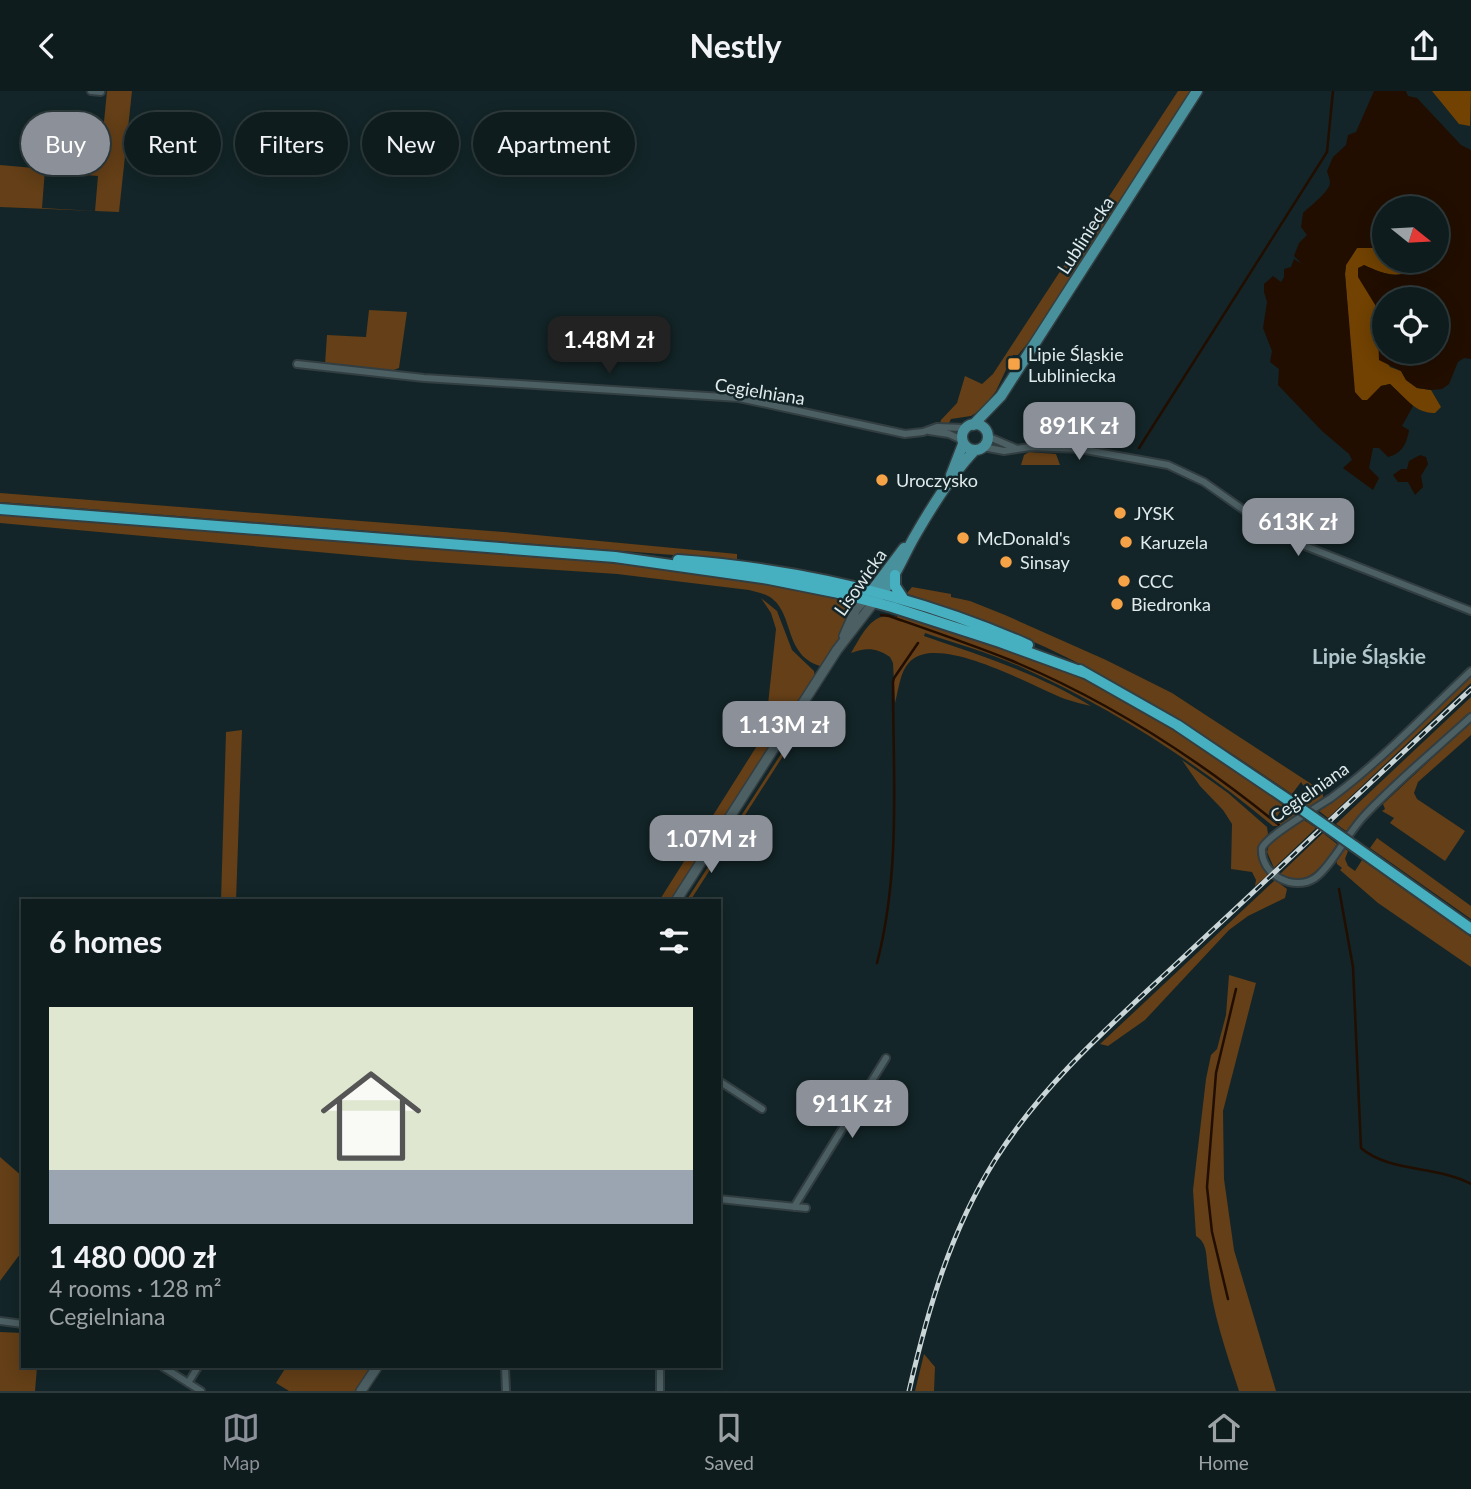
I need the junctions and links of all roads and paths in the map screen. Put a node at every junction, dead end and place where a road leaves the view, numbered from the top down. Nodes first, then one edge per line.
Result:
1 (91, 91) edge
2 (1197, 91) edge
3 (101, 92) edge
4 (297, 364) dead end
5 (1001, 396) junction
6 (970, 426) junction
7 (923, 432) junction
8 (987, 434) junction
9 (963, 442) junction
10 (1017, 448) junction
11 (979, 449) junction
12 (945, 489) junction
13 (0, 509) edge
14 (915, 534) junction
15 (895, 575) junction
16 (873, 597) junction
17 (904, 600) junction
18 (1471, 611) edge
19 (1471, 671) edge
20 (1085, 673) junction
21 (1471, 717) edge
22 (677, 899) edge
23 (1471, 929) edge
24 (886, 1058) dead end
25 (721, 1082) edge
26 (762, 1109) dead end
27 (721, 1199) edge
28 (794, 1207) junction
29 (806, 1208) dead end
30 (0, 1321) edge
31 (21, 1324) edge
32 (165, 1368) edge
33 (197, 1368) edge
34 (376, 1368) edge
35 (505, 1368) edge
36 (660, 1368) edge
37 (188, 1383) junction
38 (201, 1391) edge
39 (361, 1391) edge
40 (506, 1391) edge
41 (660, 1391) edge

1 - 3 street
2 - 5 main road, Lubliniecka
4 - 7 street, Cegielniana
5 - 6 main road, Lubliniecka
5 - 8 main road, Lubliniecka
6 - 7 street, Cegielniana
6 - 8 main road
6 - 9 main road, Lisowicka
7 - 9 street, Cegielniana
8 - 10 street
8 - 11 main road, Lubliniecka
9 - 11 main road
9 - 12 main road, Lisowicka
10 - 11 street
10 - 18 street
11 - 12 main road, Lisowicka
12 - 14 main road, Lisowicka
13 - 16 highway
14 - 15 main road, Lisowicka
14 - 16 main road, Lisowicka
15 - 16 main road, Lisowicka
15 - 17 highway
16 - 17 highway
16 - 20 highway
16 - 22 main road, Lisowicka
17 - 20 highway
19 - 21 street, Cegielniana
20 - 23 highway, bridge
24 - 28 street
25 - 26 street
27 - 28 street
28 - 29 street
30 - 31 street
32 - 37 street
33 - 37 street
34 - 39 main road
35 - 40 street
36 - 41 street
37 - 38 street

